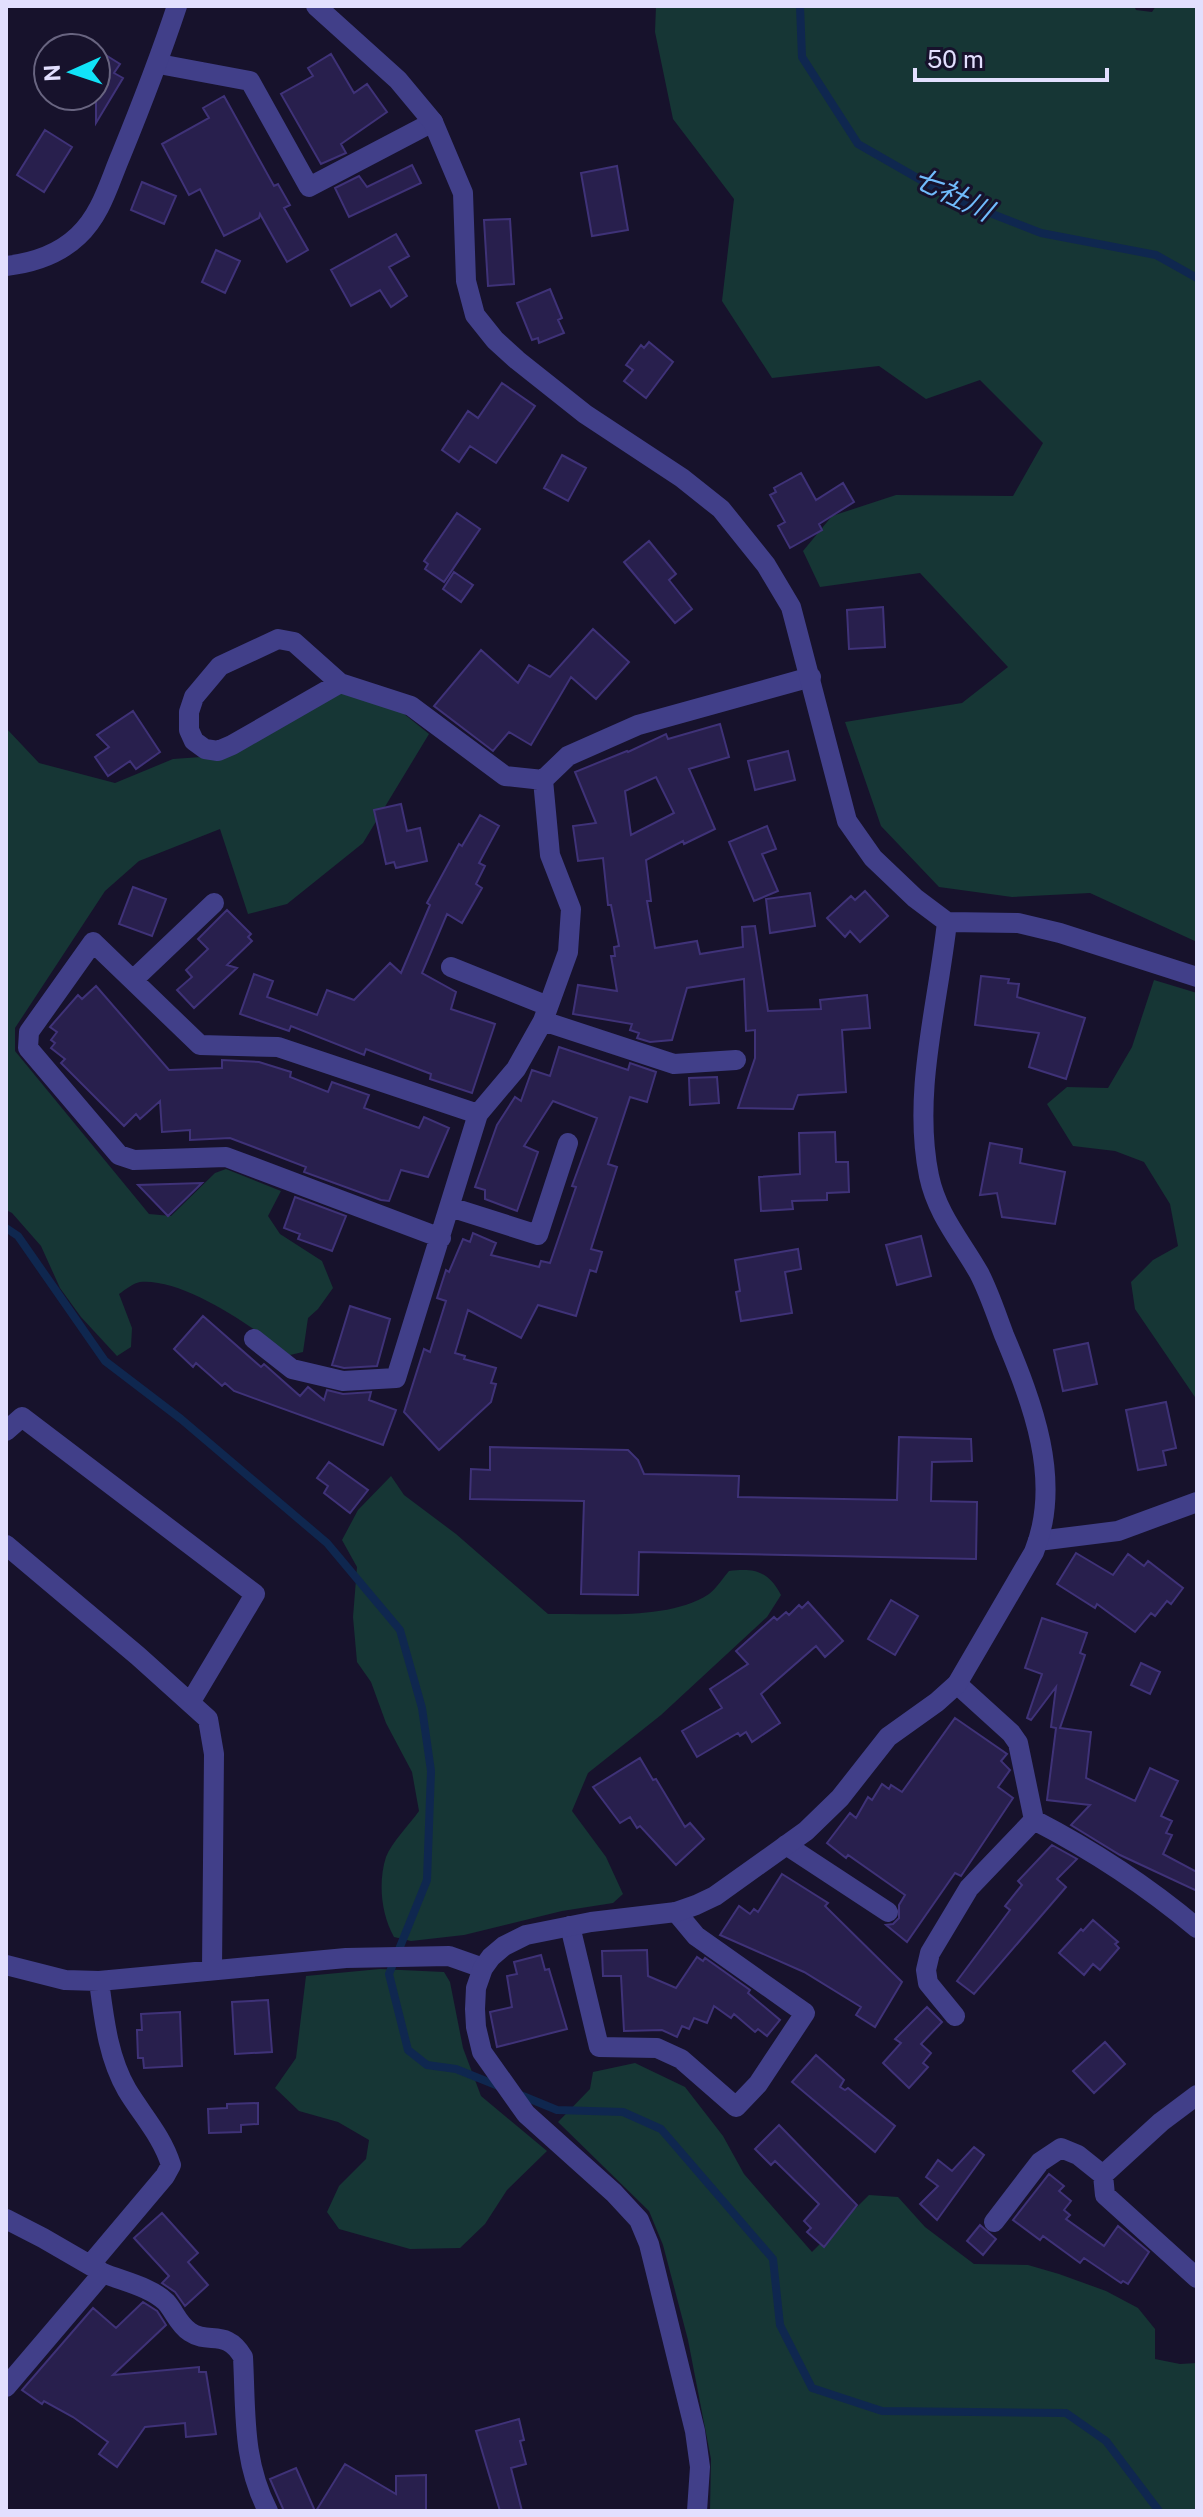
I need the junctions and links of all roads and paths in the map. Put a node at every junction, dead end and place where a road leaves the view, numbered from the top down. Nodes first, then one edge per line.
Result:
1 (177, 6) edge
2 (316, 6) edge
3 (159, 64) junction
4 (433, 122) junction
5 (6, 266) edge
6 (811, 677) junction
7 (340, 683) junction
8 (543, 780) junction
9 (214, 903) dead end
10 (947, 922) junction
11 (451, 967) dead end
12 (1197, 977) edge
13 (133, 980) junction
14 (545, 1013) junction
15 (736, 1060) dead end
16 (478, 1114) junction
17 (568, 1143) dead end
18 (450, 1207) junction
19 (441, 1238) junction
20 (254, 1339) dead end
21 (6, 1431) edge
22 (1197, 1502) edge
23 (1038, 1541) junction
24 (6, 1545) edge
25 (957, 1684) junction
26 (190, 1703) junction
27 (1034, 1820) junction
28 (786, 1845) junction
29 (676, 1912) junction
30 (888, 1912) dead end
31 (570, 1926) junction
32 (1197, 1928) edge
33 (6, 1965) edge
34 (483, 1968) junction
35 (212, 1969) junction
36 (99, 1981) junction
37 (955, 2016) dead end
38 (1197, 2095) edge
39 (1103, 2175) junction
40 (6, 2219) edge
41 (994, 2222) dead end
42 (96, 2269) junction
43 (1197, 2278) edge
44 (6, 2387) edge
45 (268, 2511) edge
46 (697, 2511) edge

1 - 3 street
2 - 4 street
3 - 4 street
3 - 5 street
4 - 6 street
6 - 8 street
6 - 10 street
7 - 7 street
7 - 8 street
8 - 14 street
9 - 13 street
10 - 12 street
10 - 23 street
11 - 14 street
13 - 16 street
13 - 19 street
14 - 15 street
14 - 16 street
16 - 18 street
17 - 18 street
18 - 19 street
19 - 20 street
21 - 26 street
22 - 23 street
23 - 25 street
24 - 26 street
25 - 27 street
25 - 28 street
26 - 35 street
27 - 32 street
27 - 37 street
28 - 29 street
28 - 30 street
29 - 31 street
29 - 31 street
31 - 34 street
33 - 36 street
34 - 35 street
34 - 46 street
35 - 36 street
36 - 42 street
38 - 39 street
39 - 41 street
39 - 43 street
40 - 42 street
42 - 44 street
42 - 45 street

